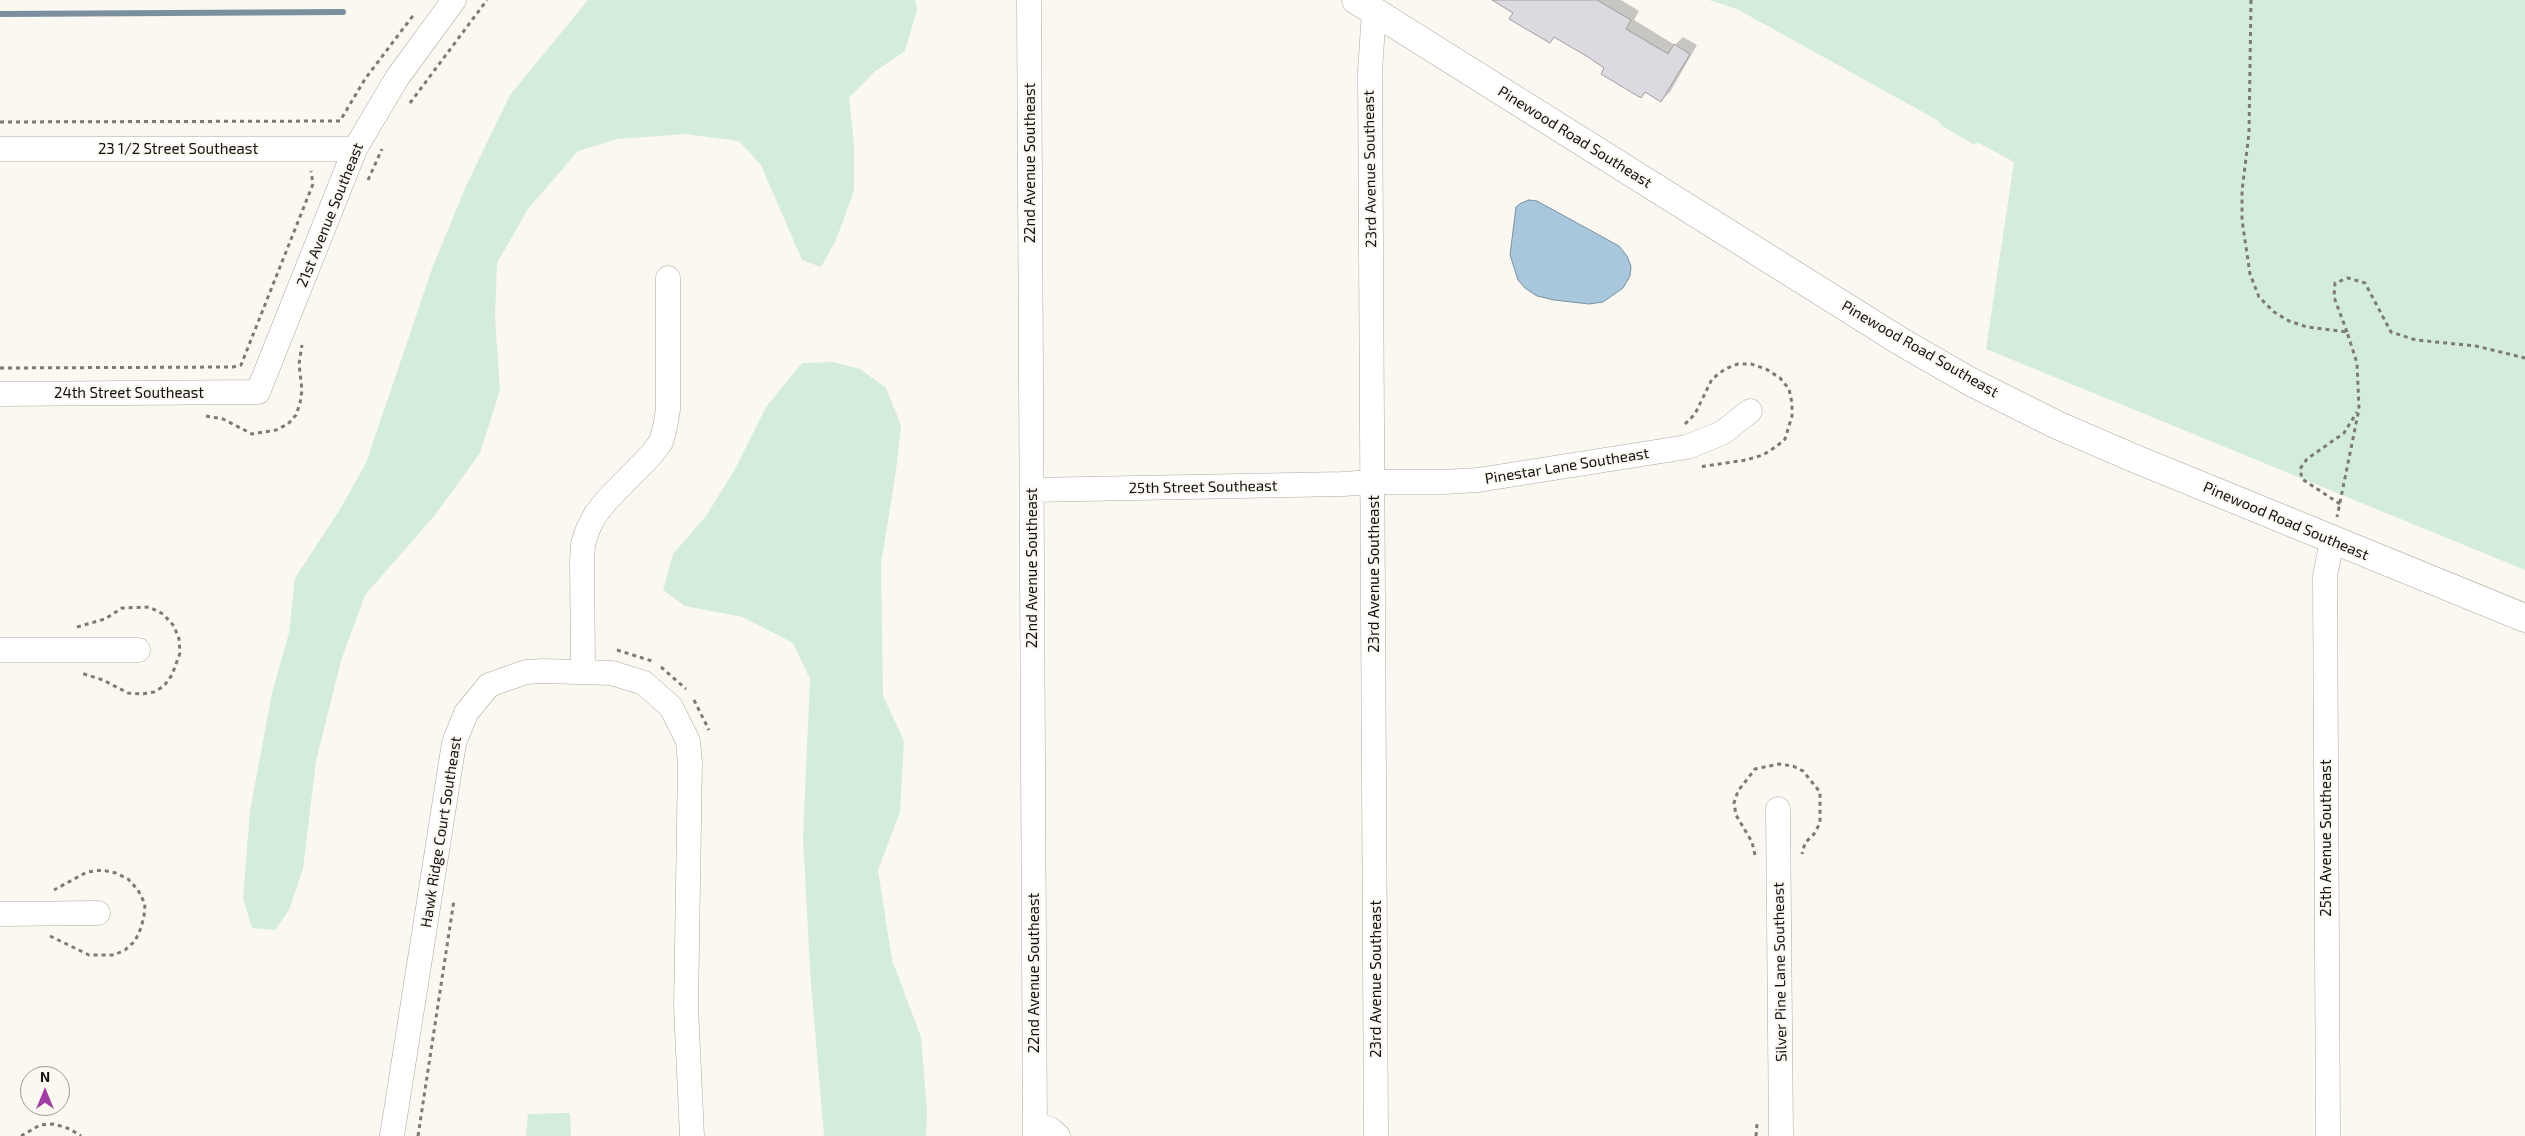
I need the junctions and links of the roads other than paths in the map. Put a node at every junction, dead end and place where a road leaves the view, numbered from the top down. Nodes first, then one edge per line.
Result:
1 (454, 0) edge
2 (1029, 0) edge
3 (1365, 6) edge
4 (0, 149) edge
5 (355, 149) junction
6 (668, 278) dead end
7 (258, 392) joint
8 (0, 394) edge
9 (1750, 411) dead end
10 (1373, 482) junction
11 (1032, 490) junction
12 (2332, 540) junction
13 (2525, 618) edge
14 (0, 650) edge
15 (138, 650) dead end
16 (583, 671) junction
17 (1778, 809) dead end
18 (98, 913) dead end
19 (0, 914) edge
20 (1035, 1130) edge
21 (392, 1136) edge
22 (692, 1136) edge
23 (1058, 1136) edge
24 (1376, 1136) edge
25 (1781, 1136) edge
26 (2328, 1136) edge

1 - 5 street, 21st Avenue Southeast
2 - 11 street, 22nd Avenue Southeast
3 - 10 street, 23rd Avenue Southeast
3 - 12 street, Pinewood Road Southeast
4 - 5 street, 23 1/2 Street Southeast
5 - 7 street, 21st Avenue Southeast
6 - 16 street
7 - 8 street, 24th Street Southeast
9 - 10 street, Pinestar Lane Southeast
10 - 11 street, 25th Street Southeast
10 - 24 street, 23rd Avenue Southeast
11 - 20 street, 22nd Avenue Southeast
12 - 13 street, Pinewood Road Southeast
12 - 26 street, 25th Avenue Southeast
14 - 15 street
16 - 21 street, Hawk Ridge Court Southeast
16 - 22 street, Hawk Ridge Court Southeast
17 - 25 street, Silver Pine Lane Southeast
18 - 19 street
20 - 23 street

